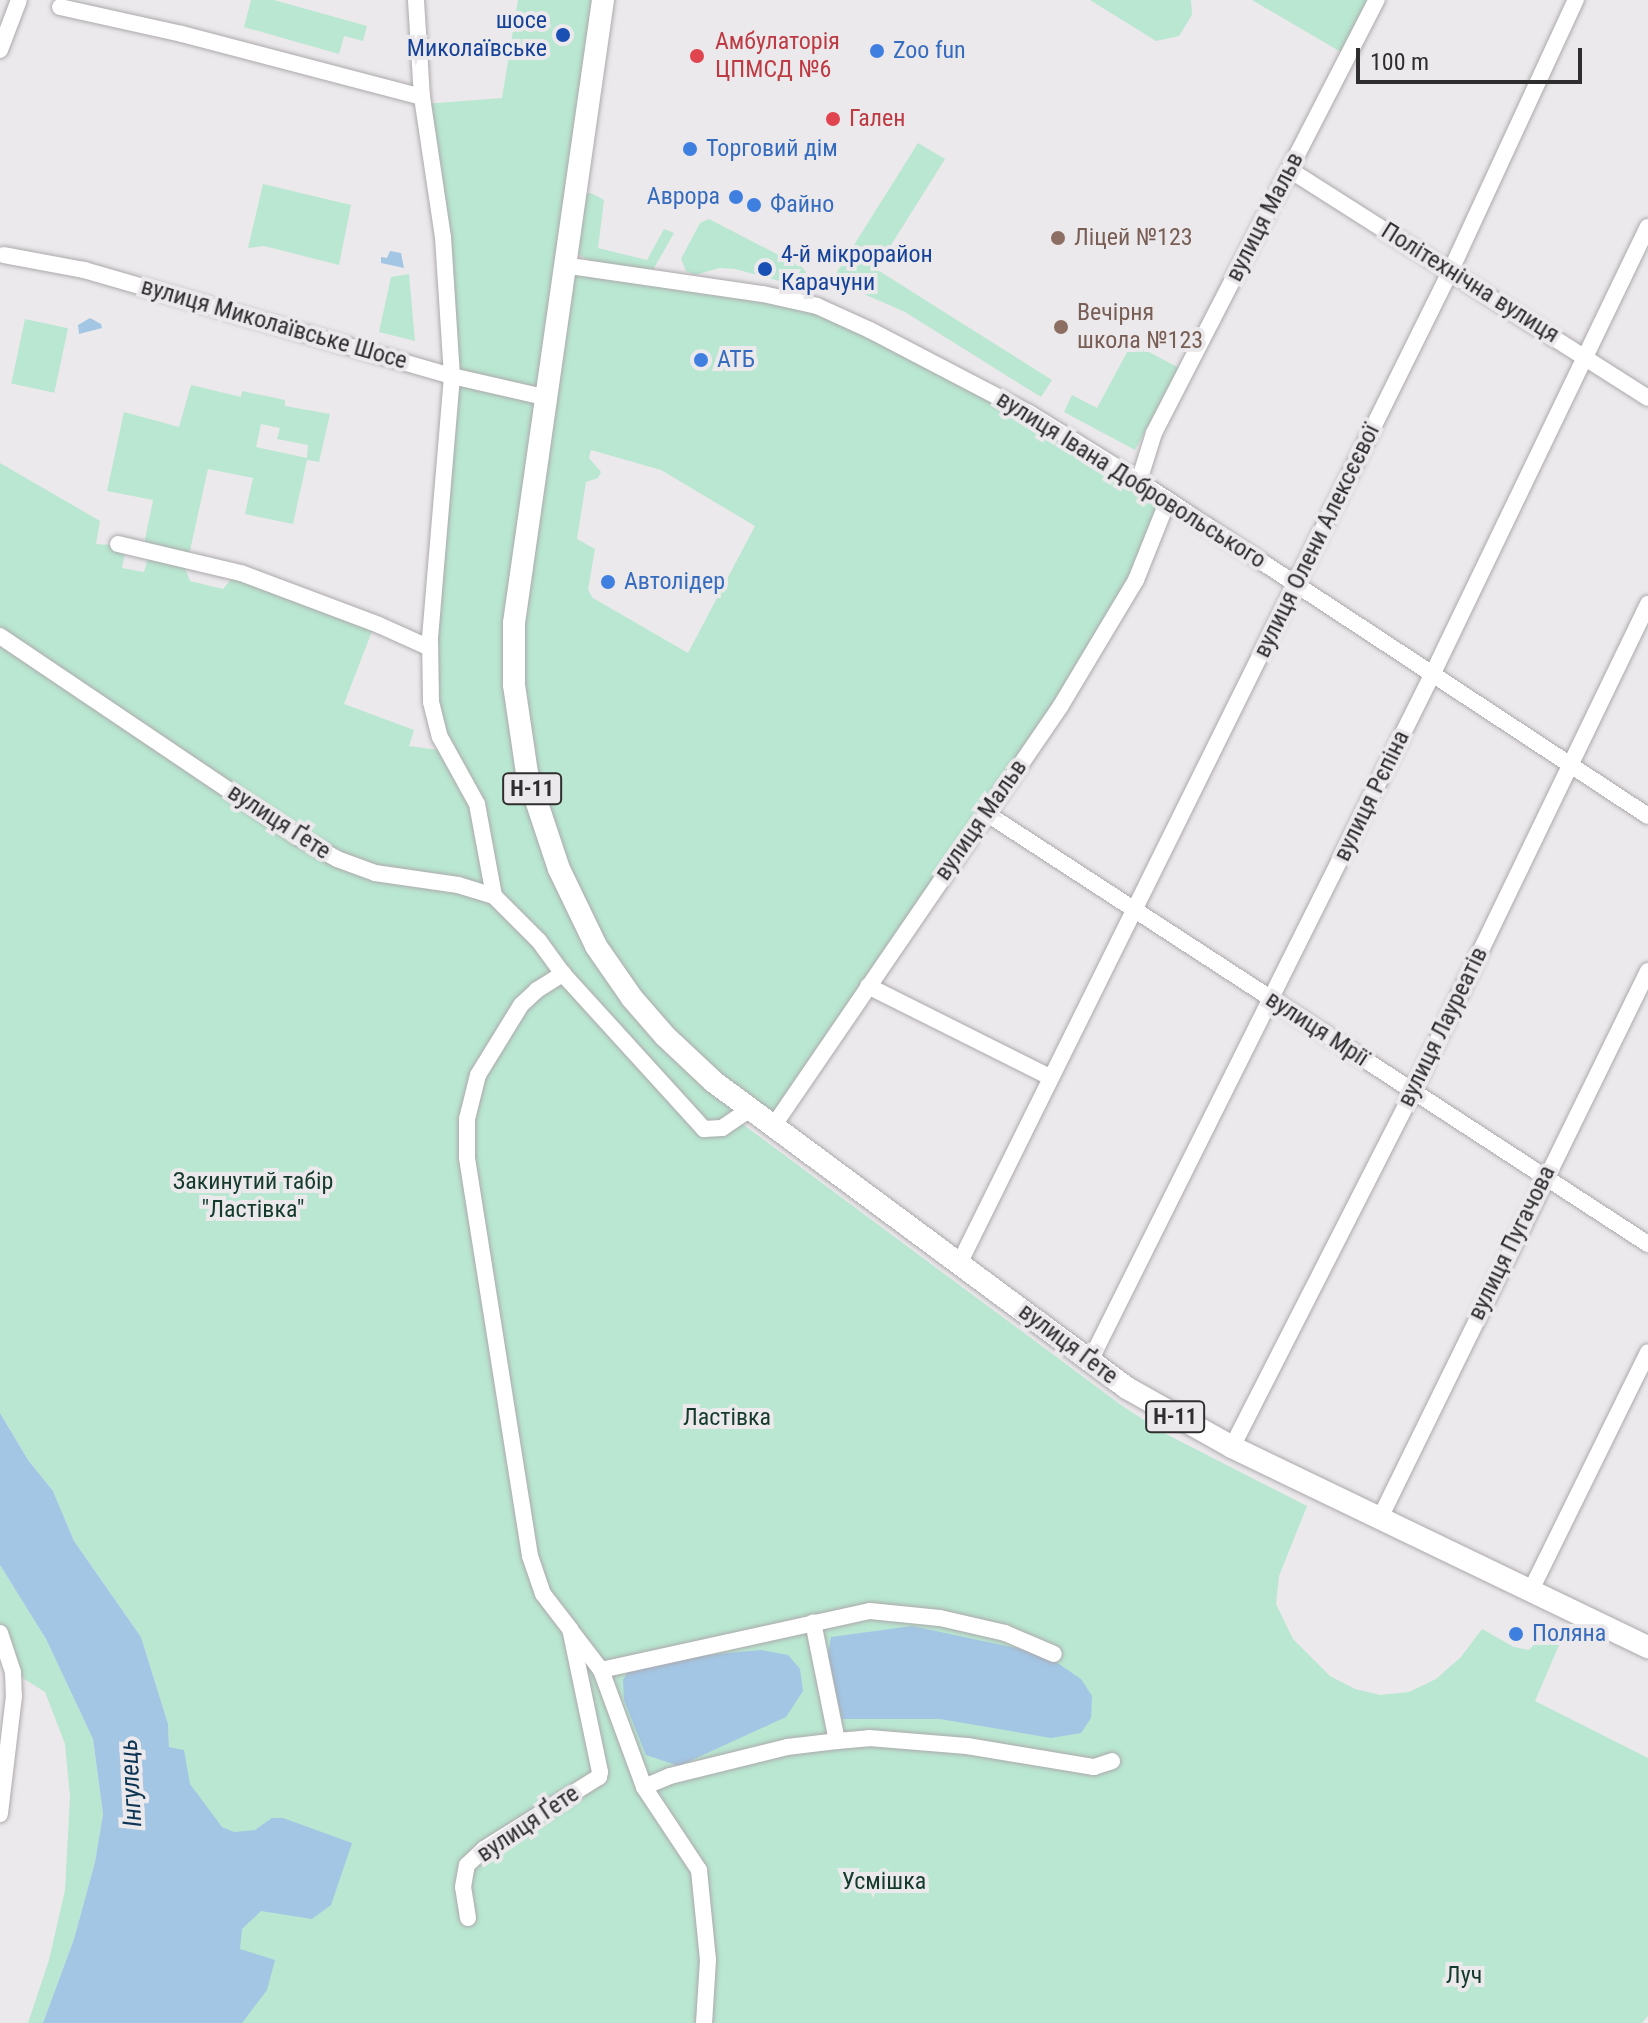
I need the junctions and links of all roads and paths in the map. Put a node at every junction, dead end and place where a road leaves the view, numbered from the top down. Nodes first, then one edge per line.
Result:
1 (19, 0) edge
2 (416, 0) edge
3 (603, 0) edge
4 (1377, 0) edge
5 (1576, 0) edge
6 (60, 7) dead end
7 (0, 50) edge
8 (422, 97) junction
9 (1290, 170) junction
10 (1648, 227) edge
11 (4, 255) dead end
12 (563, 265) junction
13 (1451, 270) junction
14 (1585, 357) junction
15 (452, 376) junction
16 (544, 397) junction
17 (1648, 398) edge
18 (1139, 481) junction
19 (1168, 500) junction
20 (118, 544) dead end
21 (1295, 584) junction
22 (1648, 604) edge
23 (0, 636) edge
24 (430, 648) junction
25 (1433, 673) junction
26 (1569, 763) junction
27 (986, 813) junction
28 (1648, 816) edge
29 (494, 896) junction
30 (1135, 909) junction
31 (1648, 971) edge
32 (563, 974) junction
33 (868, 986) junction
34 (1271, 1000) junction
35 (1050, 1077) junction
36 (1413, 1091) junction
37 (749, 1110) junction
38 (772, 1128) junction
39 (1543, 1179) junction
40 (1648, 1244) edge
41 (960, 1262) junction
42 (1648, 1352) edge
43 (1090, 1361) junction
44 (1232, 1447) junction
45 (1380, 1518) junction
46 (1530, 1592) junction
47 (813, 1622) junction
48 (570, 1629) junction
49 (0, 1633) edge
50 (1648, 1647) edge
51 (1054, 1654) dead end
52 (601, 1670) junction
53 (837, 1741) junction
54 (1112, 1761) dead end
55 (644, 1787) junction
56 (0, 1814) edge
57 (468, 1918) dead end
58 (704, 2023) edge

1 - 7 street
2 - 8 street
3 - 12 main road, Н-11
4 - 9 street, вулиця Мальв
5 - 13 street, вулиця Олени Алексєєвої
6 - 8 street
8 - 15 street
9 - 13 street, Політехнічна вулиця
9 - 18 street, вулиця Мальв
10 - 14 street, вулиця Рєпіна
11 - 15 street, вулиця Миколаївське Шосе
12 - 16 main road, Н-11
12 - 18 street, вулиця Івана Добровольського
13 - 14 street, Політехнічна вулиця
13 - 21 street, вулиця Олени Алексєєвої
14 - 17 street, Політехнічна вулиця
14 - 25 street, вулиця Рєпіна
15 - 16 street, вулиця Миколаївське Шосе
15 - 24 street
16 - 37 main road, Н-11
18 - 19 street, вулиця Івана Добровольського
19 - 21 street, вулиця Івана Добровольського
19 - 27 street, вулиця Мальв
20 - 24 street
21 - 25 street, вулиця Івана Добровольського
21 - 30 street, вулиця Олени Алексєєвої
22 - 26 street, вулиця Лауреатів
23 - 29 street, вулиця Ґете
24 - 29 street
25 - 26 street, вулиця Івана Добровольського
25 - 34 street, вулиця Рєпіна
26 - 28 street, вулиця Івана Добровольського
26 - 36 street, вулиця Лауреатів
27 - 30 street, вулиця Мрії
27 - 33 street, вулиця Мальв
29 - 32 street, вулиця Ґете
30 - 34 street, вулиця Мрії
30 - 35 street, вулиця Олени Алексєєвої
31 - 39 street, вулиця Пугачова
32 - 37 street, вулиця Ґете
32 - 48 street, вулиця Ґете
33 - 35 street
33 - 38 street, вулиця Мальв
34 - 36 street, вулиця Мрії
34 - 43 street, вулиця Рєпіна
35 - 41 street, вулиця Олени Алексєєвої
36 - 39 street, вулиця Мрії
36 - 44 street, вулиця Лауреатів
37 - 38 main road, вулиця Ґете / Н-11
38 - 41 main road, вулиця Ґете / Н-11
39 - 40 street, вулиця Мрії
39 - 45 street, вулиця Пугачова
41 - 43 main road, вулиця Ґете / Н-11
42 - 46 street
43 - 44 main road, вулиця Ґете / Н-11
44 - 45 main road, вулиця Ґете / Н-11
45 - 46 main road, вулиця Ґете / Н-11
46 - 50 main road, вулиця Ґете / Н-11
47 - 51 street
47 - 52 street
47 - 53 street
48 - 52 street
48 - 57 street, вулиця Ґете
49 - 56 street
52 - 55 street
53 - 54 street
53 - 55 street
55 - 58 street

